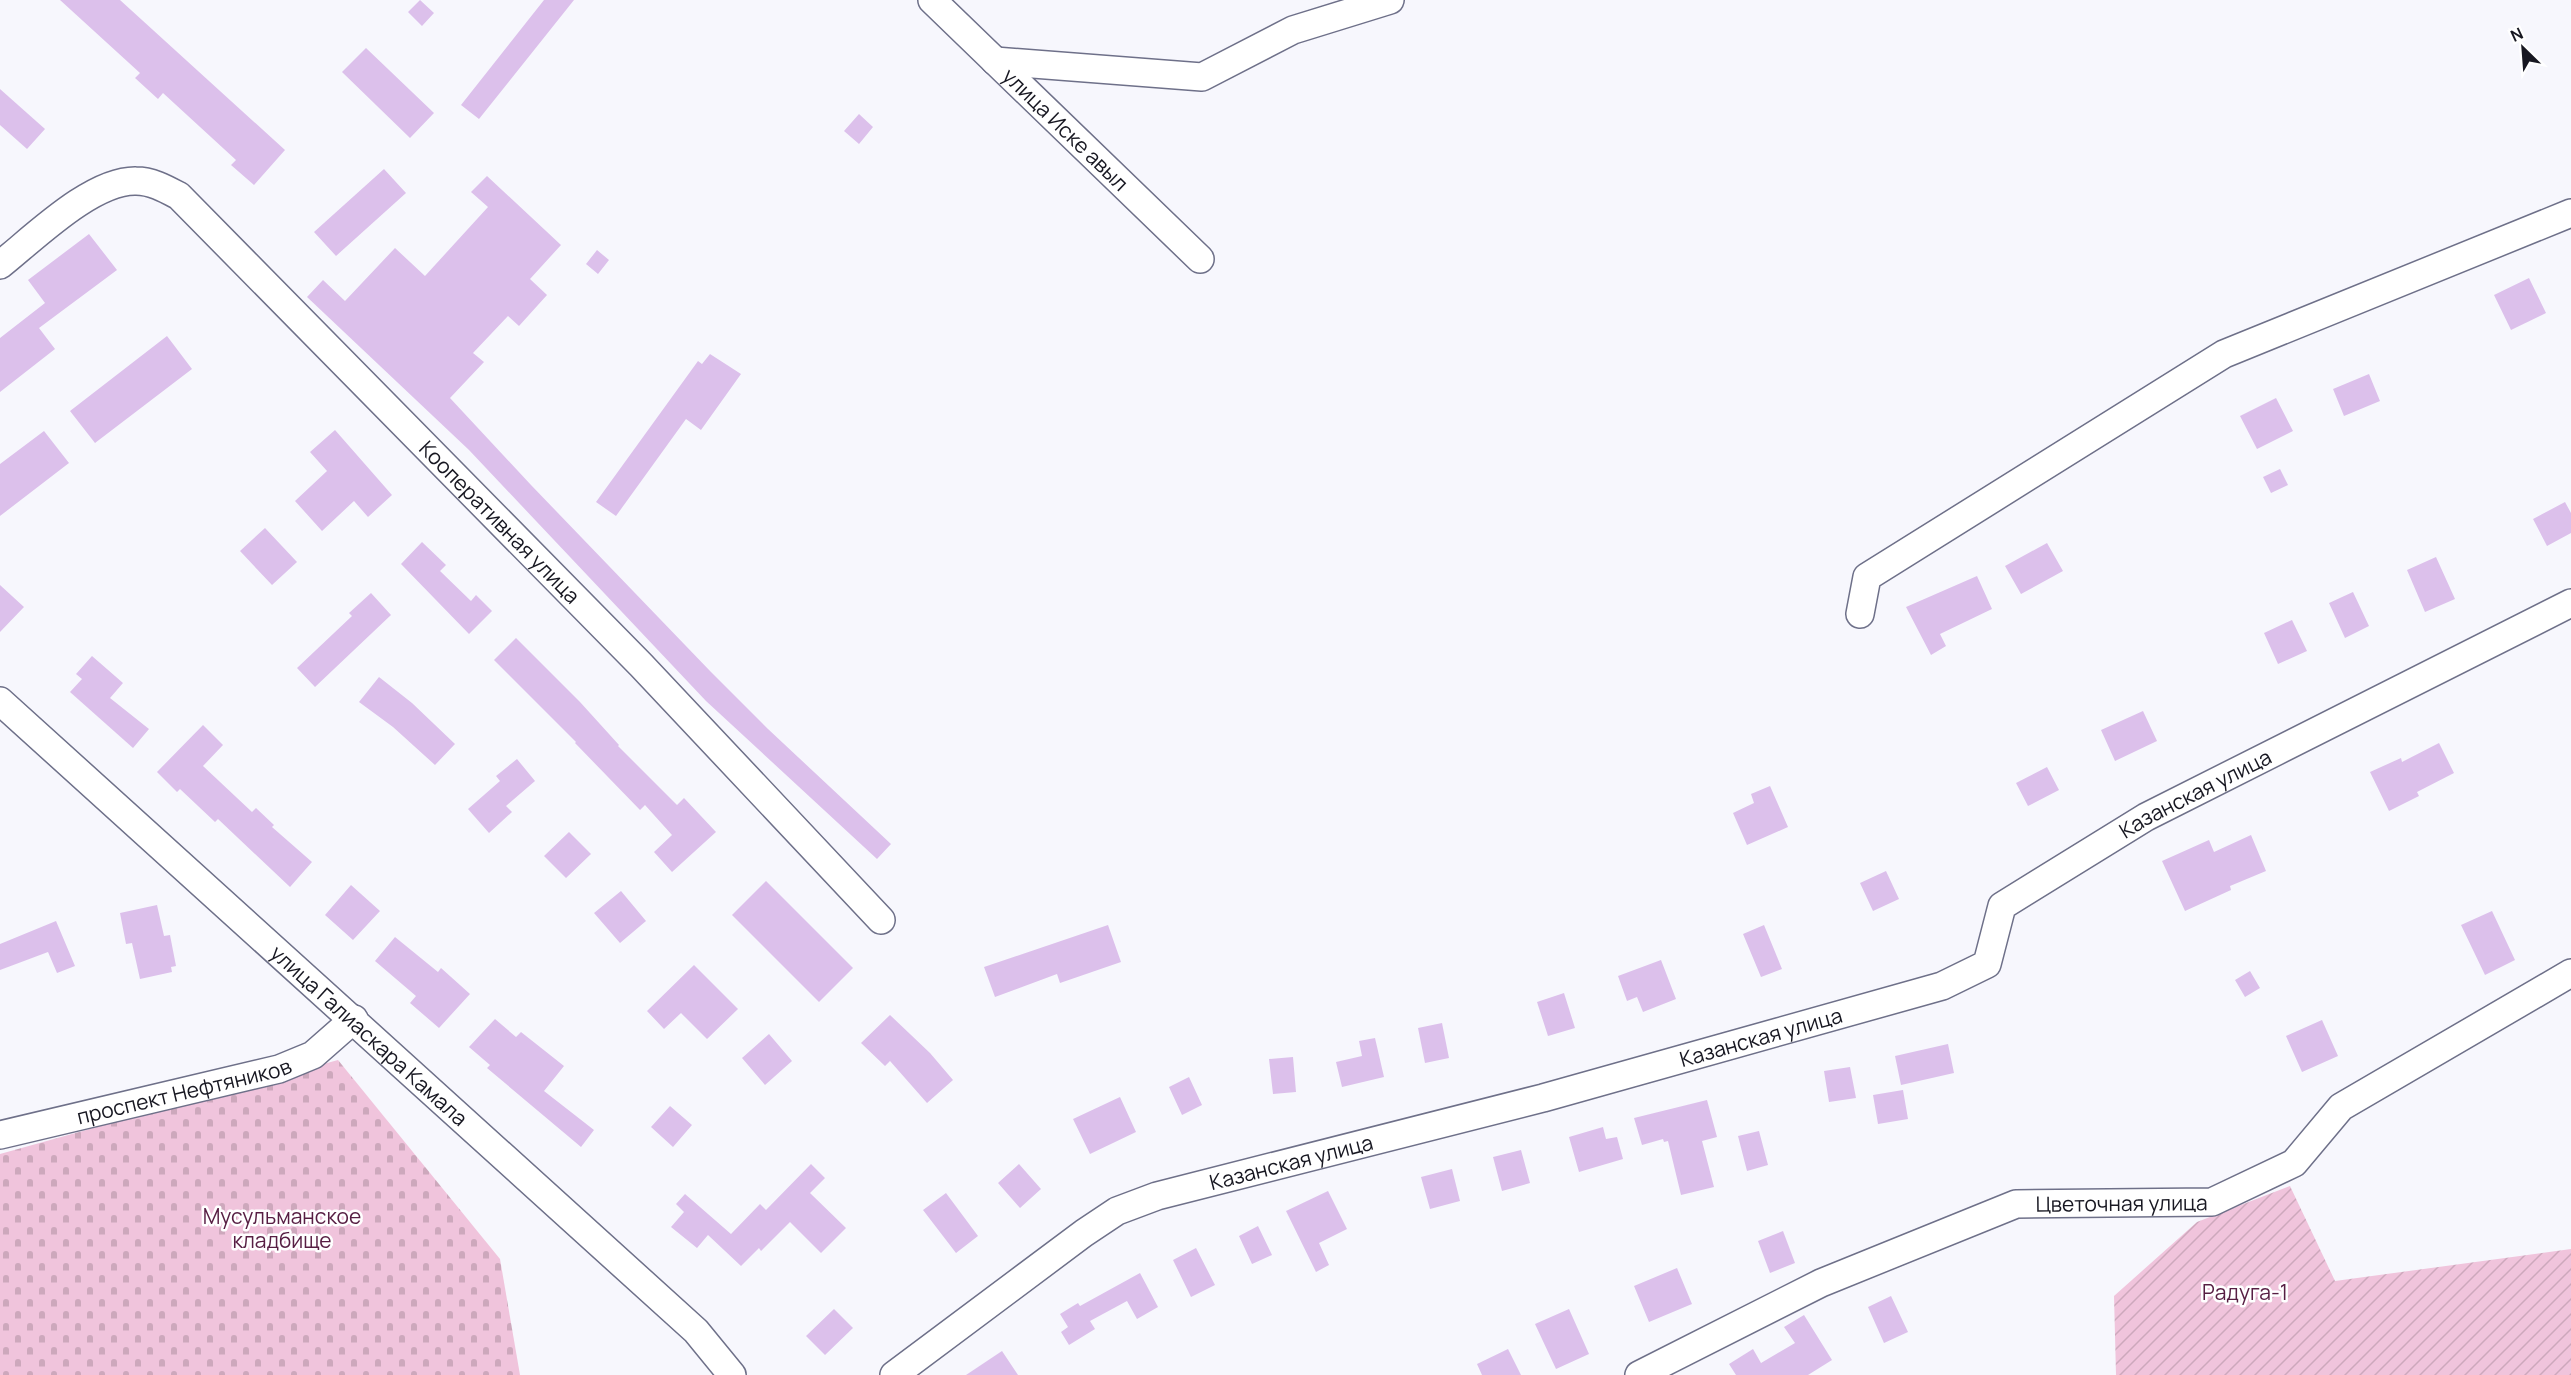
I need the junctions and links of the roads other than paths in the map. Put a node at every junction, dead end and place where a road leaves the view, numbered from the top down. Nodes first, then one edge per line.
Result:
1 (932, 0) edge
2 (1390, 0) edge
3 (995, 61) junction
4 (2571, 213) edge
5 (1200, 259) dead end
6 (0, 265) edge
7 (2571, 603) edge
8 (1860, 614) dead end
9 (4, 711) edge
10 (881, 920) dead end
11 (2571, 973) edge
12 (354, 1019) junction
13 (0, 1136) edge
14 (732, 1375) edge
15 (894, 1375) edge
16 (1639, 1375) edge

1 - 3 street, улица Иске авыл
2 - 3 street
3 - 5 street, улица Иске авыл
4 - 8 street
6 - 10 street, Кооперативная улица
7 - 15 street, Казанская улица
9 - 12 street, улица Галиаскара Камала
11 - 16 street, Цветочная улица
12 - 13 street, проспект Нефтяников
12 - 14 street, улица Галиаскара Камала

